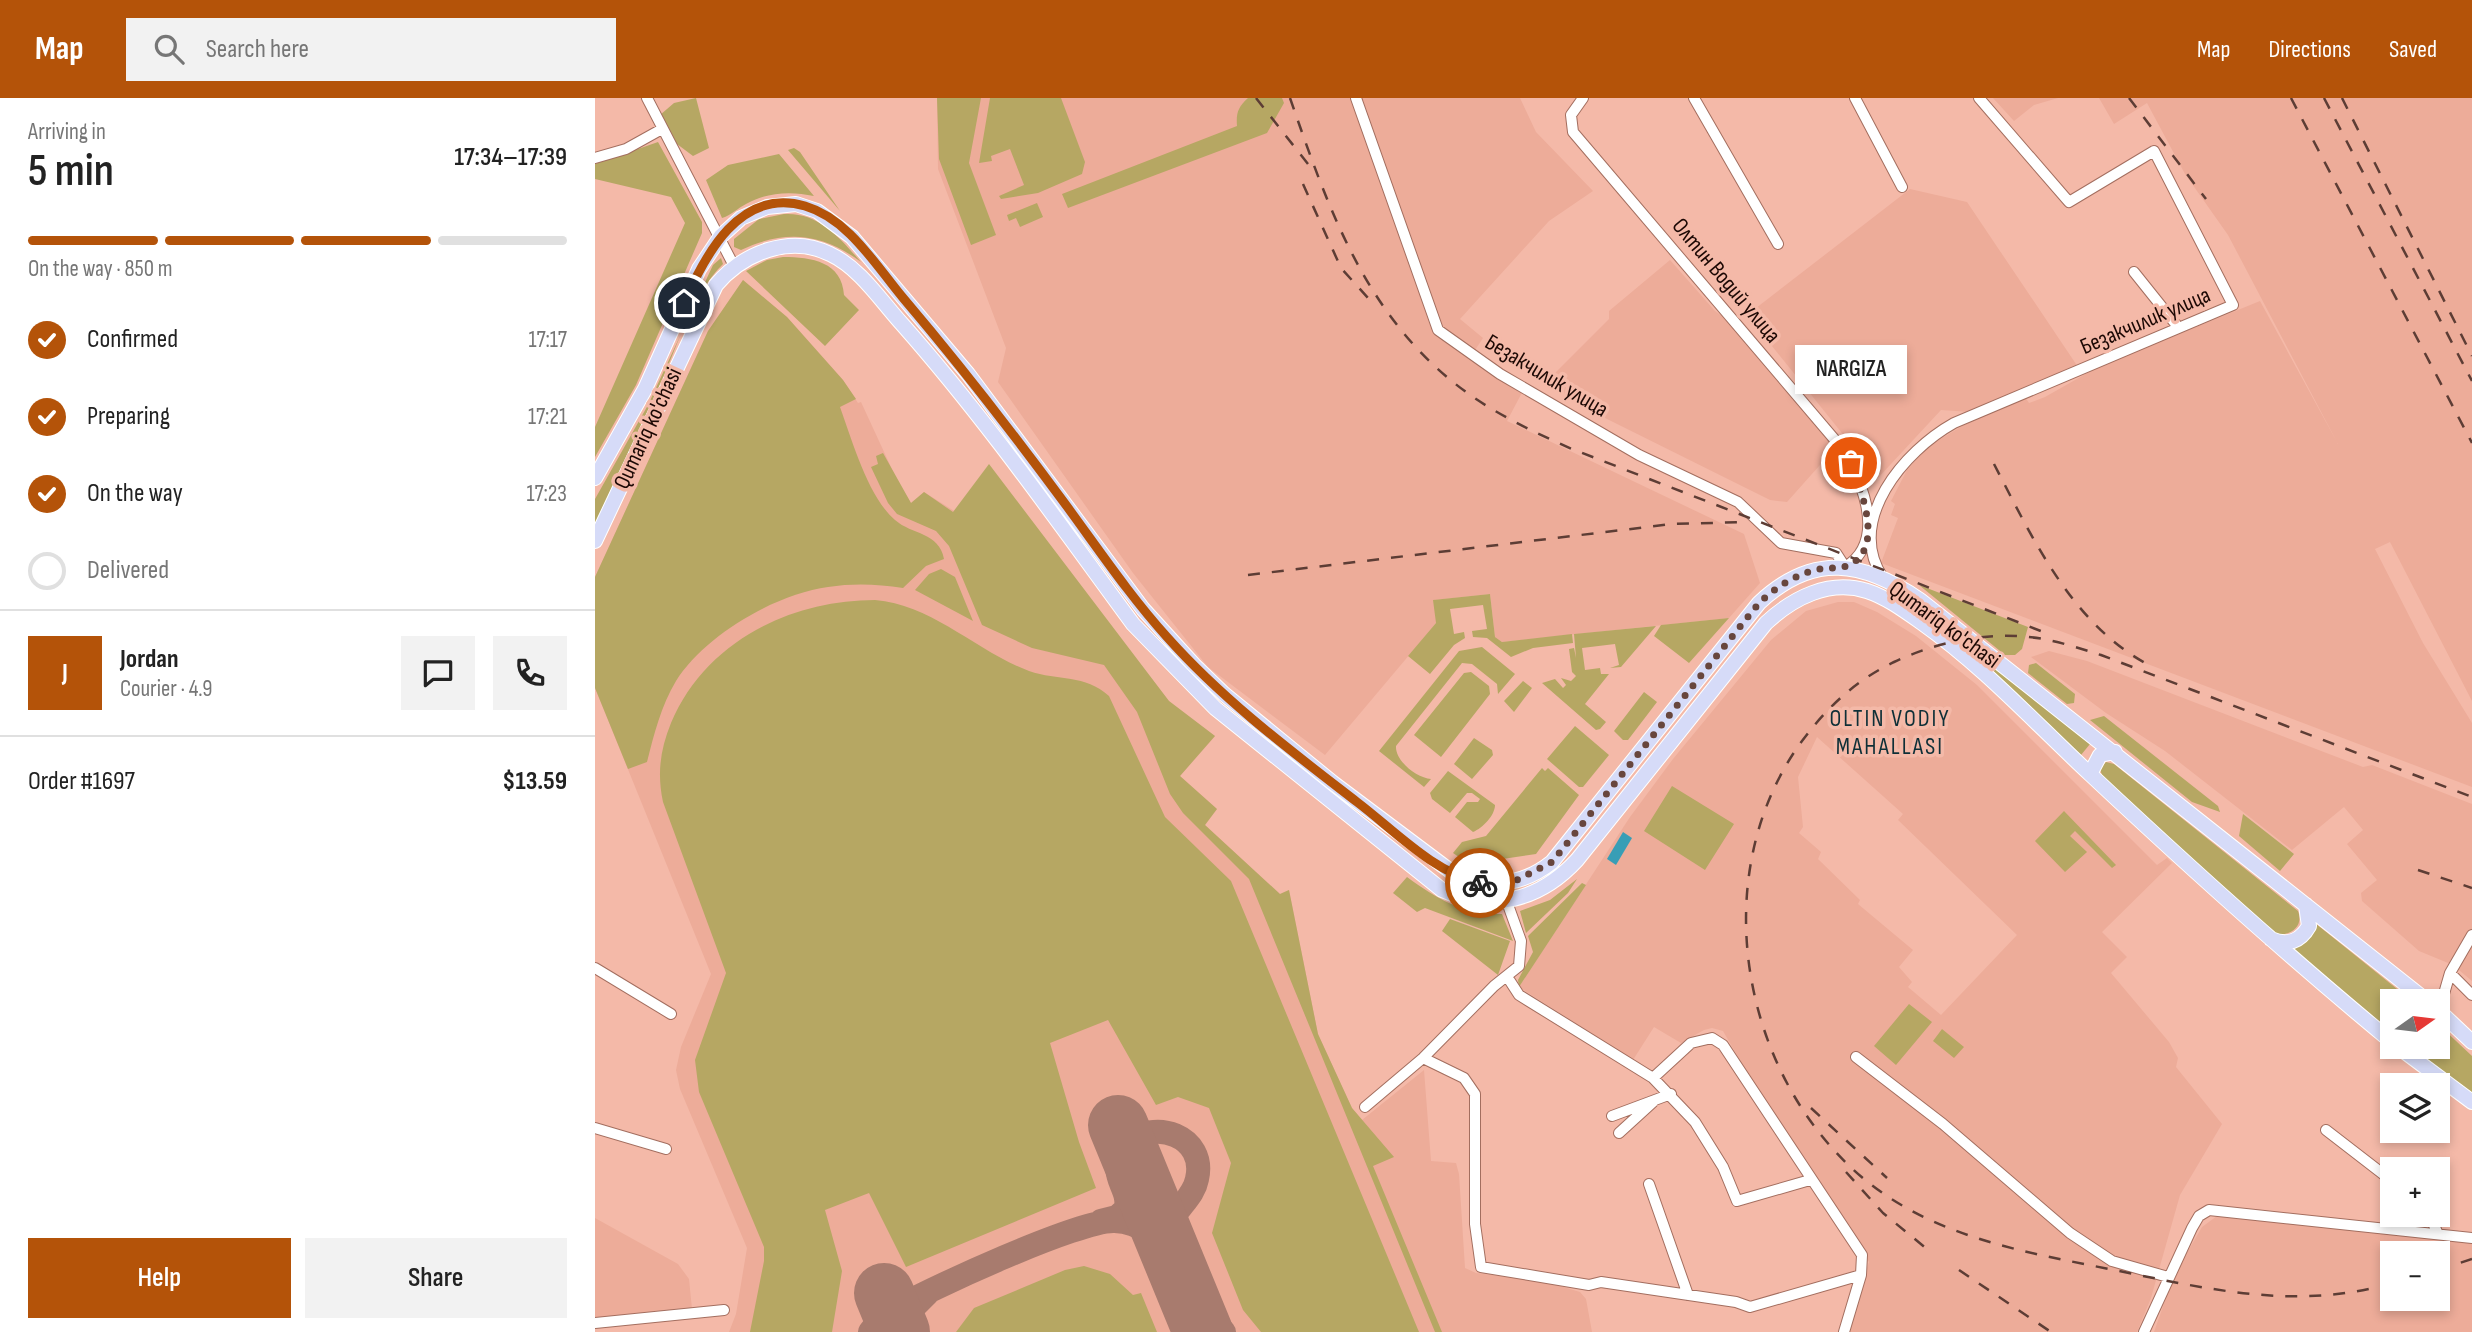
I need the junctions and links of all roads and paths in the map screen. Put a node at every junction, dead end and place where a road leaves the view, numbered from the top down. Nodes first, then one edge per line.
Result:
1 (647, 98) edge
2 (1356, 98) edge
3 (1583, 98) edge
4 (1694, 98) edge
5 (1855, 98) edge
6 (1979, 98) edge
7 (661, 129) junction
8 (595, 158) edge
9 (1902, 187) dead end
10 (721, 236) junction
11 (1778, 244) dead end
12 (734, 266) junction
13 (2134, 271) dead end
14 (2178, 327) junction
15 (1013, 434) junction
16 (1000, 444) junction
17 (595, 478) edge
18 (1860, 488) junction
19 (1884, 493) junction
20 (1869, 533) junction
21 (595, 541) edge
22 (1845, 567) junction
23 (1883, 578) junction
24 (1986, 651) junction
25 (1975, 664) junction
26 (2115, 752) junction
27 (1630, 766) junction
28 (2090, 774) junction
29 (1643, 775) junction
30 (1332, 783) junction
31 (1322, 796) junction
32 (1507, 902) junction
33 (2306, 905) junction
34 (2472, 935) edge
35 (2269, 939) junction
36 (595, 968) edge
37 (1509, 978) junction
38 (2449, 979) junction
39 (2412, 989) edge
40 (2445, 989) edge
41 (2468, 991) edge
42 (671, 1014) dead end
43 (2450, 1021) edge
44 (2380, 1032) edge
45 (2472, 1042) edge
46 (1856, 1056) dead end
47 (1423, 1058) junction
48 (2417, 1059) edge
49 (1653, 1079) junction
50 (1671, 1094) junction
51 (1653, 1102) junction
52 (2472, 1102) edge
53 (1364, 1107) dead end
54 (1612, 1116) dead end
55 (595, 1128) edge
56 (2326, 1130) dead end
57 (1619, 1133) dead end
58 (666, 1149) dead end
59 (2380, 1172) edge
60 (1810, 1180) junction
61 (1649, 1184) dead end
62 (2435, 1227) edge
63 (2438, 1234) junction
64 (2472, 1238) edge
65 (1861, 1275) junction
66 (2168, 1277) junction
67 (1688, 1295) junction
68 (724, 1310) dead end
69 (595, 1323) edge
70 (1844, 1332) edge
71 (2144, 1332) edge

1 - 7 street
2 - 22 street, Безакчилик улица
3 - 18 street, Олтин Водий улица
4 - 11 street
5 - 9 street
6 - 14 street, Безакчилик улица
7 - 8 street
7 - 10 street
10 - 12 street
10 - 15 main road, Qumariq ko'chasi
10 - 17 main road, Qumariq ko'chasi
12 - 16 main road, Qumariq ko'chasi
12 - 21 main road, Qumariq ko'chasi
13 - 14 street
14 - 19 street, Безакчилик улица
15 - 16 main road
15 - 30 main road, Qumariq ko'chasi
16 - 31 main road, Qumariq ko'chasi
18 - 19 street
18 - 20 street, Олтин Водий улица
19 - 20 street, Безакчилик улица
20 - 22 street
20 - 23 street, Олтин Водий улица
22 - 23 main road, Qumariq ko'chasi
22 - 27 main road, Qumariq ko'chasi
23 - 24 main road, Qumariq ko'chasi
24 - 25 main road
24 - 26 main road, Qumariq ko'chasi
25 - 28 main road, Qumariq ko'chasi
25 - 29 main road, Qumariq ko'chasi
26 - 28 main road
26 - 33 main road, Qumariq ko'chasi
27 - 29 main road
27 - 30 main road, Qumariq ko'chasi
28 - 35 main road, Qumariq ko'chasi
29 - 32 main road, Qumariq ko'chasi
30 - 31 main road
31 - 32 main road, Qumariq ko'chasi
32 - 37 street
33 - 35 main road
33 - 39 main road, Qumariq ko'chasi
34 - 38 street
35 - 44 main road, Qumariq ko'chasi
36 - 42 street
37 - 47 street
37 - 49 street
38 - 40 street
38 - 41 street
43 - 45 main road
46 - 66 street
47 - 53 street
47 - 67 street
48 - 52 main road
49 - 50 street
49 - 60 street
50 - 51 street
50 - 60 street
51 - 54 street
51 - 57 street
55 - 58 street
56 - 59 street
60 - 65 street
61 - 67 street
62 - 63 street
63 - 64 street
63 - 66 street
65 - 67 street
65 - 70 street
66 - 71 street
68 - 69 street

